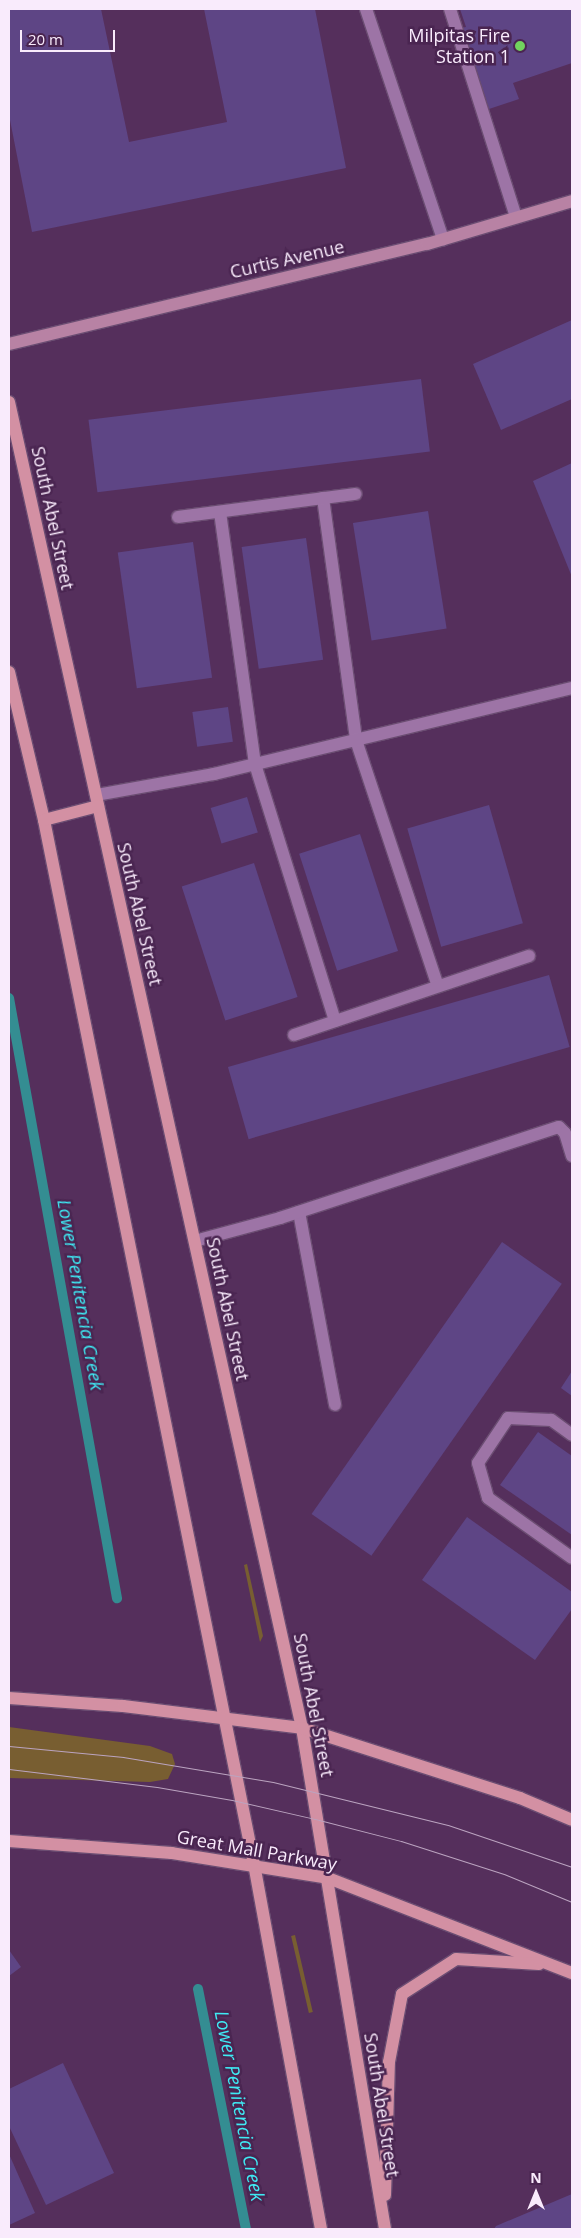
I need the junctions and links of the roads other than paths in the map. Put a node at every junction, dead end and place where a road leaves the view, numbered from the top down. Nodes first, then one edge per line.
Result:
1 (366, 9) edge
2 (450, 9) edge
3 (572, 201) edge
4 (516, 217) junction
5 (443, 239) junction
6 (9, 344) edge
7 (9, 402) edge
8 (356, 494) dead end
9 (323, 498) junction
10 (220, 512) junction
11 (178, 517) dead end
12 (9, 672) edge
13 (572, 688) edge
14 (356, 740) junction
15 (256, 764) junction
16 (97, 800) junction
17 (44, 820) junction
18 (529, 956) dead end
19 (438, 986) junction
20 (335, 1021) junction
21 (294, 1035) dead end
22 (572, 1156) edge
23 (298, 1212) junction
24 (195, 1240) junction
25 (335, 1405) dead end
26 (572, 1435) edge
27 (572, 1558) edge
28 (9, 1698) edge
29 (225, 1719) junction
30 (302, 1728) junction
31 (572, 1820) edge
32 (9, 1841) edge
33 (254, 1864) junction
34 (328, 1878) junction
35 (553, 1964) junction
36 (572, 1974) edge
37 (385, 2224) edge
38 (321, 2229) edge

1 - 5 lane
2 - 4 lane
3 - 4 street, Curtis Avenue
4 - 5 street, Curtis Avenue
5 - 6 street, Curtis Avenue
7 - 16 main road, South Abel Street
8 - 9 lane
9 - 10 lane
9 - 14 lane
10 - 11 lane
10 - 15 lane
12 - 17 main road
13 - 14 lane
14 - 15 lane
14 - 19 lane
15 - 16 lane
15 - 20 lane
16 - 17 main road
16 - 24 main road, South Abel Street
17 - 29 main road
18 - 19 lane
19 - 20 lane
20 - 21 lane
22 - 23 lane
23 - 24 lane
23 - 25 lane
24 - 30 main road, South Abel Street
26 - 27 lane
28 - 29 main road
29 - 30 main road
29 - 33 main road
30 - 31 main road
30 - 34 main road, South Abel Street
32 - 33 main road, Great Mall Parkway
33 - 34 main road, Great Mall Parkway
33 - 38 main road
34 - 35 main road, Great Mall Parkway
34 - 37 main road, South Abel Street
35 - 36 main road, Great Mall Parkway
35 - 37 main road

